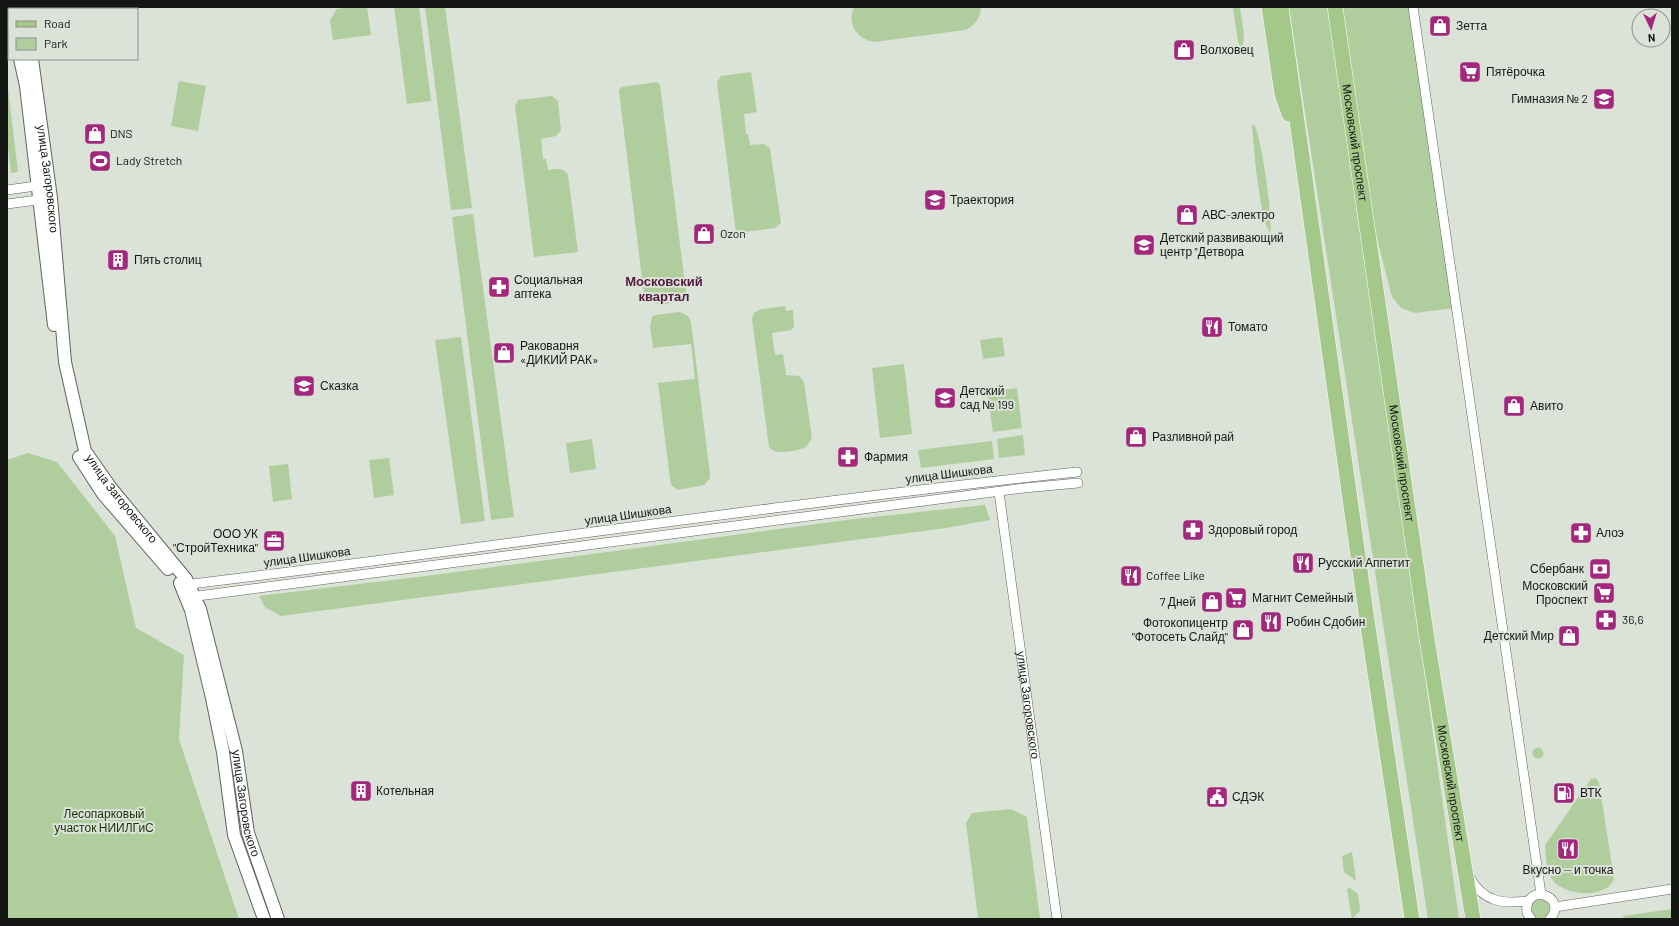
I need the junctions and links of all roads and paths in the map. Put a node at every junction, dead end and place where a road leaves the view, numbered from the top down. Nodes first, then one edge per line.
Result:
1 (1269, 7) edge
2 (1281, 7) edge
3 (1335, 7) edge
4 (1413, 7) edge
5 (20, 60) edge
6 (32, 60) edge
7 (1301, 153) junction
8 (44, 185) junction
9 (7, 190) edge
10 (46, 199) junction
11 (7, 204) edge
12 (1077, 472) dead end
13 (1078, 483) dead end
14 (999, 492) junction
15 (186, 585) junction
16 (191, 597) junction
17 (1465, 867) junction
18 (1672, 889) edge
19 (1541, 894) junction
20 (1528, 901) junction
21 (1555, 907) junction
22 (264, 919) edge
23 (278, 919) edge
24 (1057, 919) edge
25 (1412, 919) edge
26 (1473, 919) edge
27 (1531, 919) edge
28 (1550, 919) edge

1 - 7 main road
2 - 7 main road
3 - 17 main road, Московский проспект
4 - 19 street
5 - 8 street, улица Загоровского
6 - 8 street, улица Загоровского
7 - 25 main road
8 - 9 street
8 - 10 street, улица Загоровского
10 - 11 street
10 - 15 street, улица Загоровского
12 - 15 street, улица Шишкова
13 - 14 street, улица Шишкова
14 - 16 street, улица Шишкова
14 - 24 street, улица Загоровского
15 - 16 street, улица Загоровского
16 - 22 street, улица Загоровского
16 - 23 street, улица Загоровского
17 - 20 street
17 - 26 main road, Московский проспект
18 - 21 street
19 - 20 street
19 - 21 street
20 - 27 street
21 - 28 street

